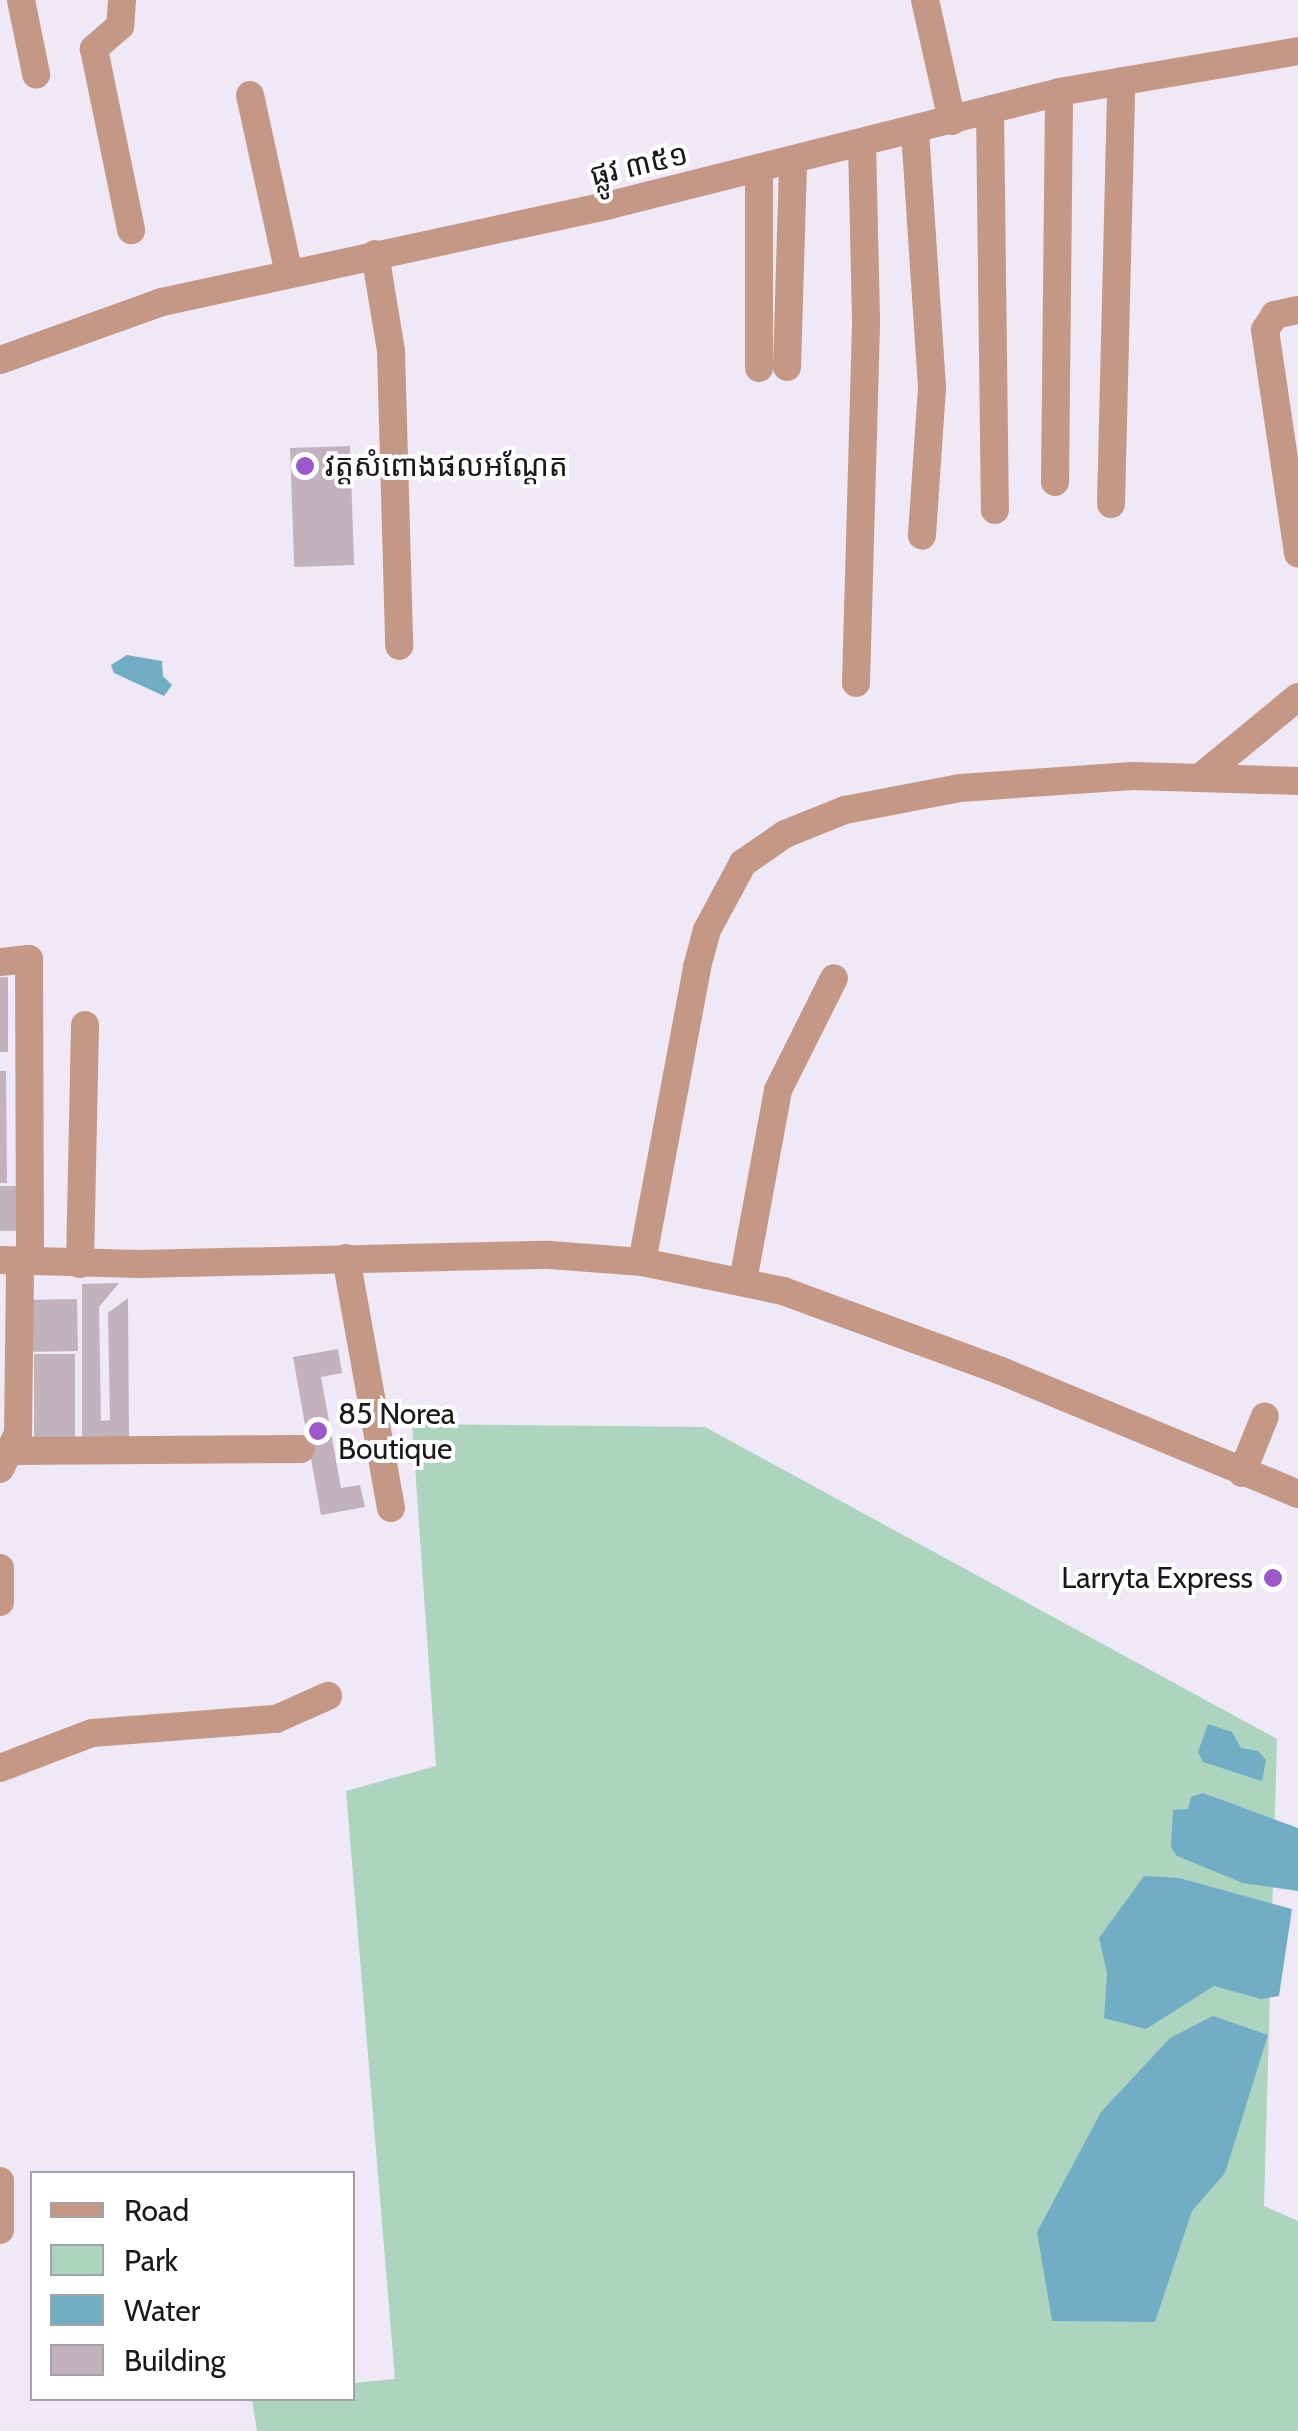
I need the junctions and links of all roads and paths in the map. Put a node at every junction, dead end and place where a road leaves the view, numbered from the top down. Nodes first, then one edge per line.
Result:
1 (21, 0) edge
2 (122, 0) edge
3 (925, 0) edge
4 (1298, 51) edge
5 (36, 74) dead end
6 (1121, 80) junction
7 (1059, 92) junction
8 (250, 95) dead end
9 (990, 110) junction
10 (952, 120) junction
11 (915, 131) junction
12 (862, 146) junction
13 (793, 162) junction
14 (759, 170) junction
15 (131, 230) dead end
16 (375, 254) junction
17 (289, 274) junction
18 (1298, 310) edge
19 (0, 360) edge
20 (787, 366) dead end
21 (759, 368) dead end
22 (1056, 482) dead end
23 (1111, 504) dead end
24 (995, 510) dead end
25 (922, 536) dead end
26 (1298, 554) edge
27 (398, 646) dead end
28 (856, 683) dead end
29 (1298, 697) edge
30 (1202, 776) junction
31 (1298, 781) edge
32 (0, 962) edge
33 (834, 978) dead end
34 (85, 1025) dead end
35 (346, 1258) junction
36 (17, 1261) edge
37 (642, 1262) junction
38 (80, 1264) junction
39 (744, 1282) junction
40 (1265, 1416) dead end
41 (301, 1449) dead end
42 (5, 1460) edge
43 (1242, 1473) junction
44 (1298, 1494) edge
45 (390, 1508) dead end
46 (0, 1568) edge
47 (0, 1602) edge
48 (328, 1696) dead end
49 (0, 1768) edge
50 (0, 2181) edge
51 (0, 2230) edge

1 - 5 street
2 - 15 street
3 - 10 street
4 - 6 street, ផ្លូវ ៣៥១
6 - 7 street, ផ្លូវ ៣៥១
6 - 23 street
7 - 9 street, ផ្លូវ ៣៥១
7 - 22 street
8 - 17 street
9 - 10 street, ផ្លូវ ៣៥១
9 - 24 street
10 - 11 street, ផ្លូវ ៣៥១
11 - 12 street, ផ្លូវ ៣៥១
11 - 25 street
12 - 13 street, ផ្លូវ ៣៥១
12 - 28 street
13 - 14 street, ផ្លូវ ៣៥១
13 - 20 street
14 - 16 street, ផ្លូវ ៣៥១
14 - 21 street
16 - 17 street, ផ្លូវ ៣៥១
16 - 27 street
17 - 19 street, ផ្លូវ ៣៥១
18 - 26 street
29 - 30 street
30 - 31 street
30 - 37 street
32 - 36 street
33 - 39 street
34 - 38 street
35 - 37 street
35 - 38 street
35 - 45 street
36 - 38 street
36 - 42 street
37 - 39 street
39 - 43 street
40 - 43 street
41 - 42 street
43 - 44 street
46 - 47 street
48 - 49 street
50 - 51 street

